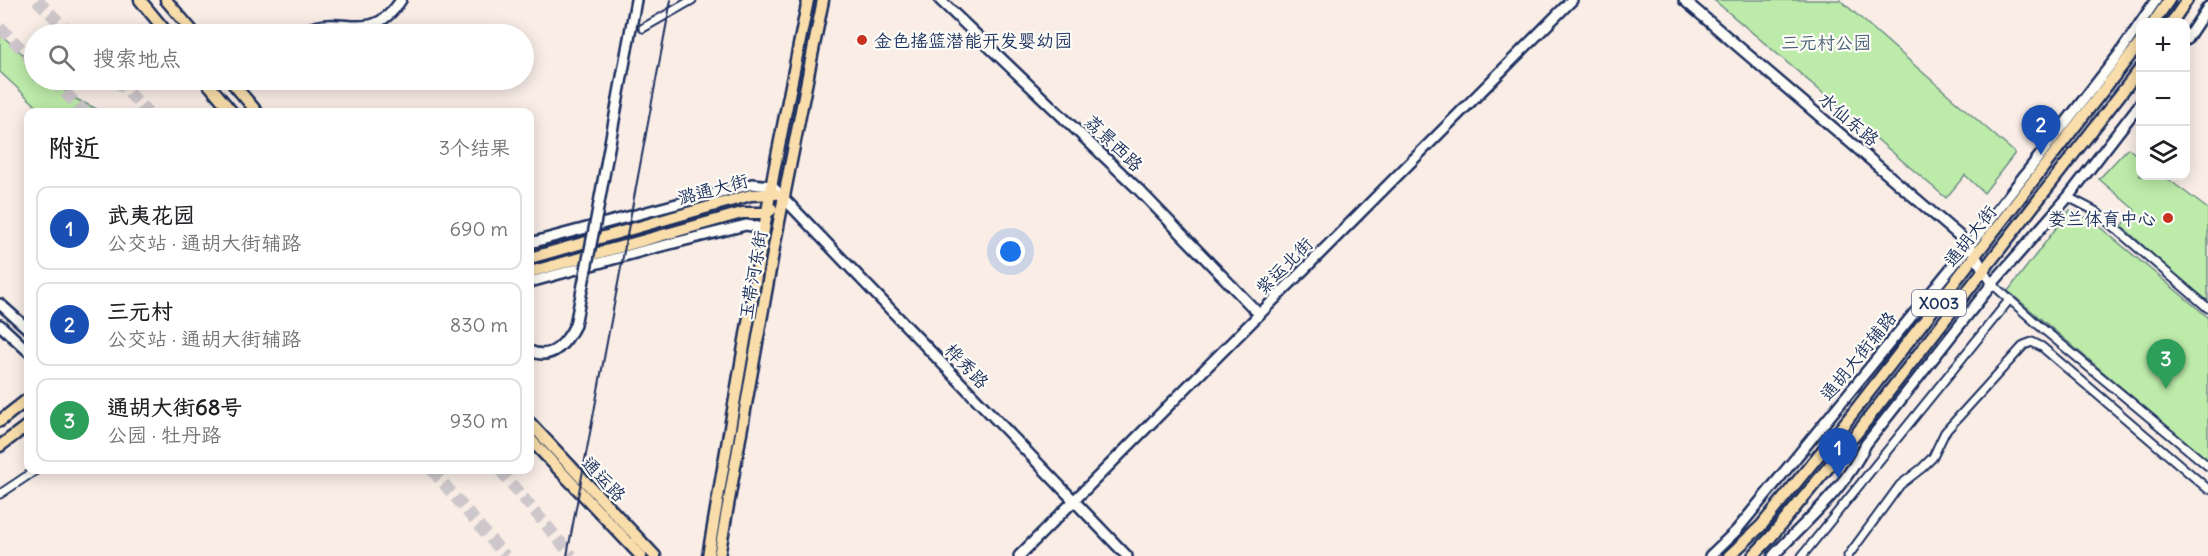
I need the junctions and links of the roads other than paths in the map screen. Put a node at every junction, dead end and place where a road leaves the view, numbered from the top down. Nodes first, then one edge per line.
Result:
1 (140, 0) edge
2 (166, 0) edge
3 (401, 0) edge
4 (636, 0) edge
5 (692, 0) edge
6 (807, 0) edge
7 (823, 0) edge
8 (940, 0) edge
9 (1572, 0) edge
10 (1684, 0) edge
11 (2156, 0) edge
12 (2169, 0) edge
13 (2187, 0) edge
14 (2208, 7) edge
15 (2157, 18) edge
16 (2175, 18) edge
17 (160, 24) edge
18 (186, 24) edge
19 (377, 24) edge
20 (643, 28) dead end
21 (2190, 34) edge
22 (2136, 48) edge
23 (2138, 72) edge
24 (214, 90) edge
25 (238, 90) edge
26 (229, 108) edge
27 (254, 108) edge
28 (2136, 109) edge
29 (772, 189) junction
30 (2068, 197) junction
31 (785, 198) junction
32 (767, 213) junction
33 (764, 237) junction
34 (534, 242) edge
35 (1970, 245) junction
36 (534, 257) edge
37 (1976, 257) junction
38 (1983, 270) junction
39 (534, 271) edge
40 (534, 281) edge
41 (1992, 284) junction
42 (2010, 299) junction
43 (0, 304) edge
44 (2208, 308) edge
45 (1259, 314) junction
46 (0, 325) edge
47 (24, 325) edge
48 (24, 347) edge
49 (534, 353) edge
50 (24, 402) edge
51 (0, 421) edge
52 (534, 427) edge
53 (24, 428) edge
54 (534, 443) edge
55 (0, 446) edge
56 (2208, 466) edge
57 (30, 474) edge
58 (2208, 489) edge
59 (0, 494) edge
60 (1074, 501) junction
61 (1756, 554) edge
62 (641, 556) edge
63 (656, 556) edge
64 (708, 556) edge
65 (719, 556) edge
66 (1019, 556) edge
67 (1127, 556) edge
68 (1710, 556) edge
69 (1729, 556) edge
70 (1773, 556) edge
71 (1802, 556) edge
72 (1848, 556) edge

1 - 17 main road
2 - 18 main road
3 - 19 street
4 - 49 street, bridge
5 - 20 street
6 - 29 main road, 玉带河东街
7 - 31 main road, 玉带河东街
8 - 45 street, 荔景西路
9 - 45 street, 紫运北街
10 - 35 street, 水仙东路
11 - 35 street, 通胡大街辅路
12 - 15 main road
13 - 16 main road
14 - 21 street
22 - 37 main road, 通胡大街 / X003
23 - 38 main road, 通胡大街 / X003
24 - 26 main road
25 - 27 main road
28 - 30 street
29 - 31 main road, 潞通大街
29 - 32 main road, 玉带河东街
29 - 34 street
29 - 36 main road, 潞通大街
30 - 41 street
30 - 44 street
31 - 32 main road
31 - 60 street, 桦秀路
31 - 65 main road, 玉带河东街
32 - 33 main road, 玉带河东街
32 - 39 main road, 潞通大街
33 - 40 street
33 - 64 main road, 玉带河东街
35 - 37 street, 水仙东路
35 - 68 street, 通胡大街辅路
37 - 38 street, 水仙东路
37 - 69 main road, 通胡大街 / X003
38 - 41 street
38 - 61 main road, 通胡大街 / X003
41 - 42 street
41 - 70 street
42 - 56 street
42 - 71 street
43 - 47 street
45 - 60 street, 紫运北街
46 - 48 street
50 - 51 main road
52 - 63 main road, 通运路
53 - 55 main road
54 - 62 main road, 通运路
57 - 59 street
58 - 72 street
60 - 66 street, 紫运北街
60 - 67 street, 桦秀路

